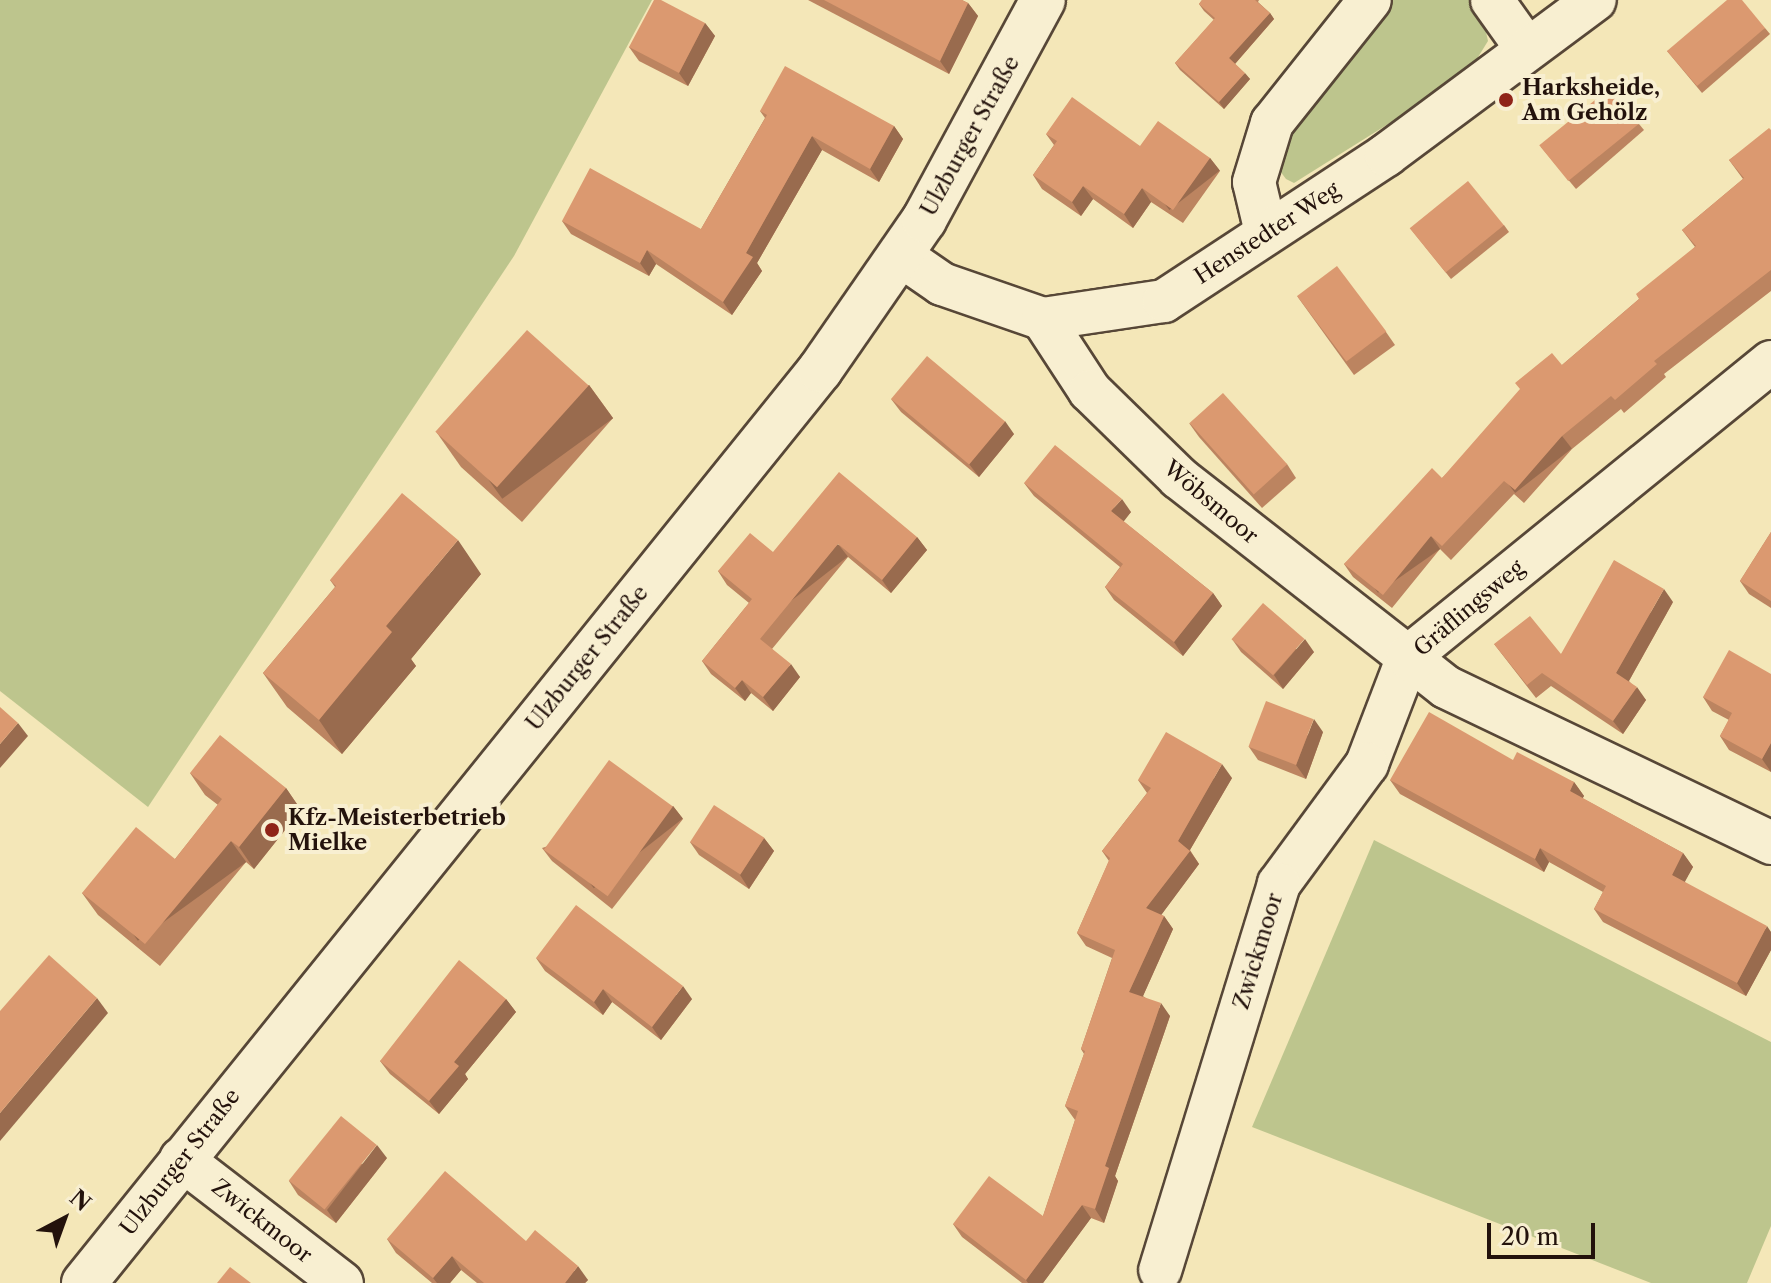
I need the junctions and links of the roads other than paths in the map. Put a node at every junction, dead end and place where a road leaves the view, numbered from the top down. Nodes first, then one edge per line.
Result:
1 (1043, 0) edge
2 (1370, 0) edge
3 (1492, 0) edge
4 (1595, 0) edge
5 (1527, 49) junction
6 (1266, 232) junction
7 (900, 255) junction
8 (1043, 319) junction
9 (1771, 362) edge
10 (1408, 657) junction
11 (1771, 843) edge
12 (181, 1159) junction
13 (1160, 1270) dead end
14 (84, 1283) edge
15 (342, 1283) edge

1 - 7 main road, Ulzburger Straße
2 - 6 street
3 - 5 street
4 - 5 street, Henstedter Weg
5 - 6 street, Henstedter Weg
6 - 8 street, Henstedter Weg
7 - 8 street, Henstedter Weg
7 - 12 main road, Ulzburger Straße
8 - 10 street, Wöbsmoor
9 - 10 street, Gräflingsweg
10 - 11 street, Gräflingsweg
10 - 13 street, Zwickmoor
12 - 14 main road, Ulzburger Straße
12 - 15 street, Zwickmoor

